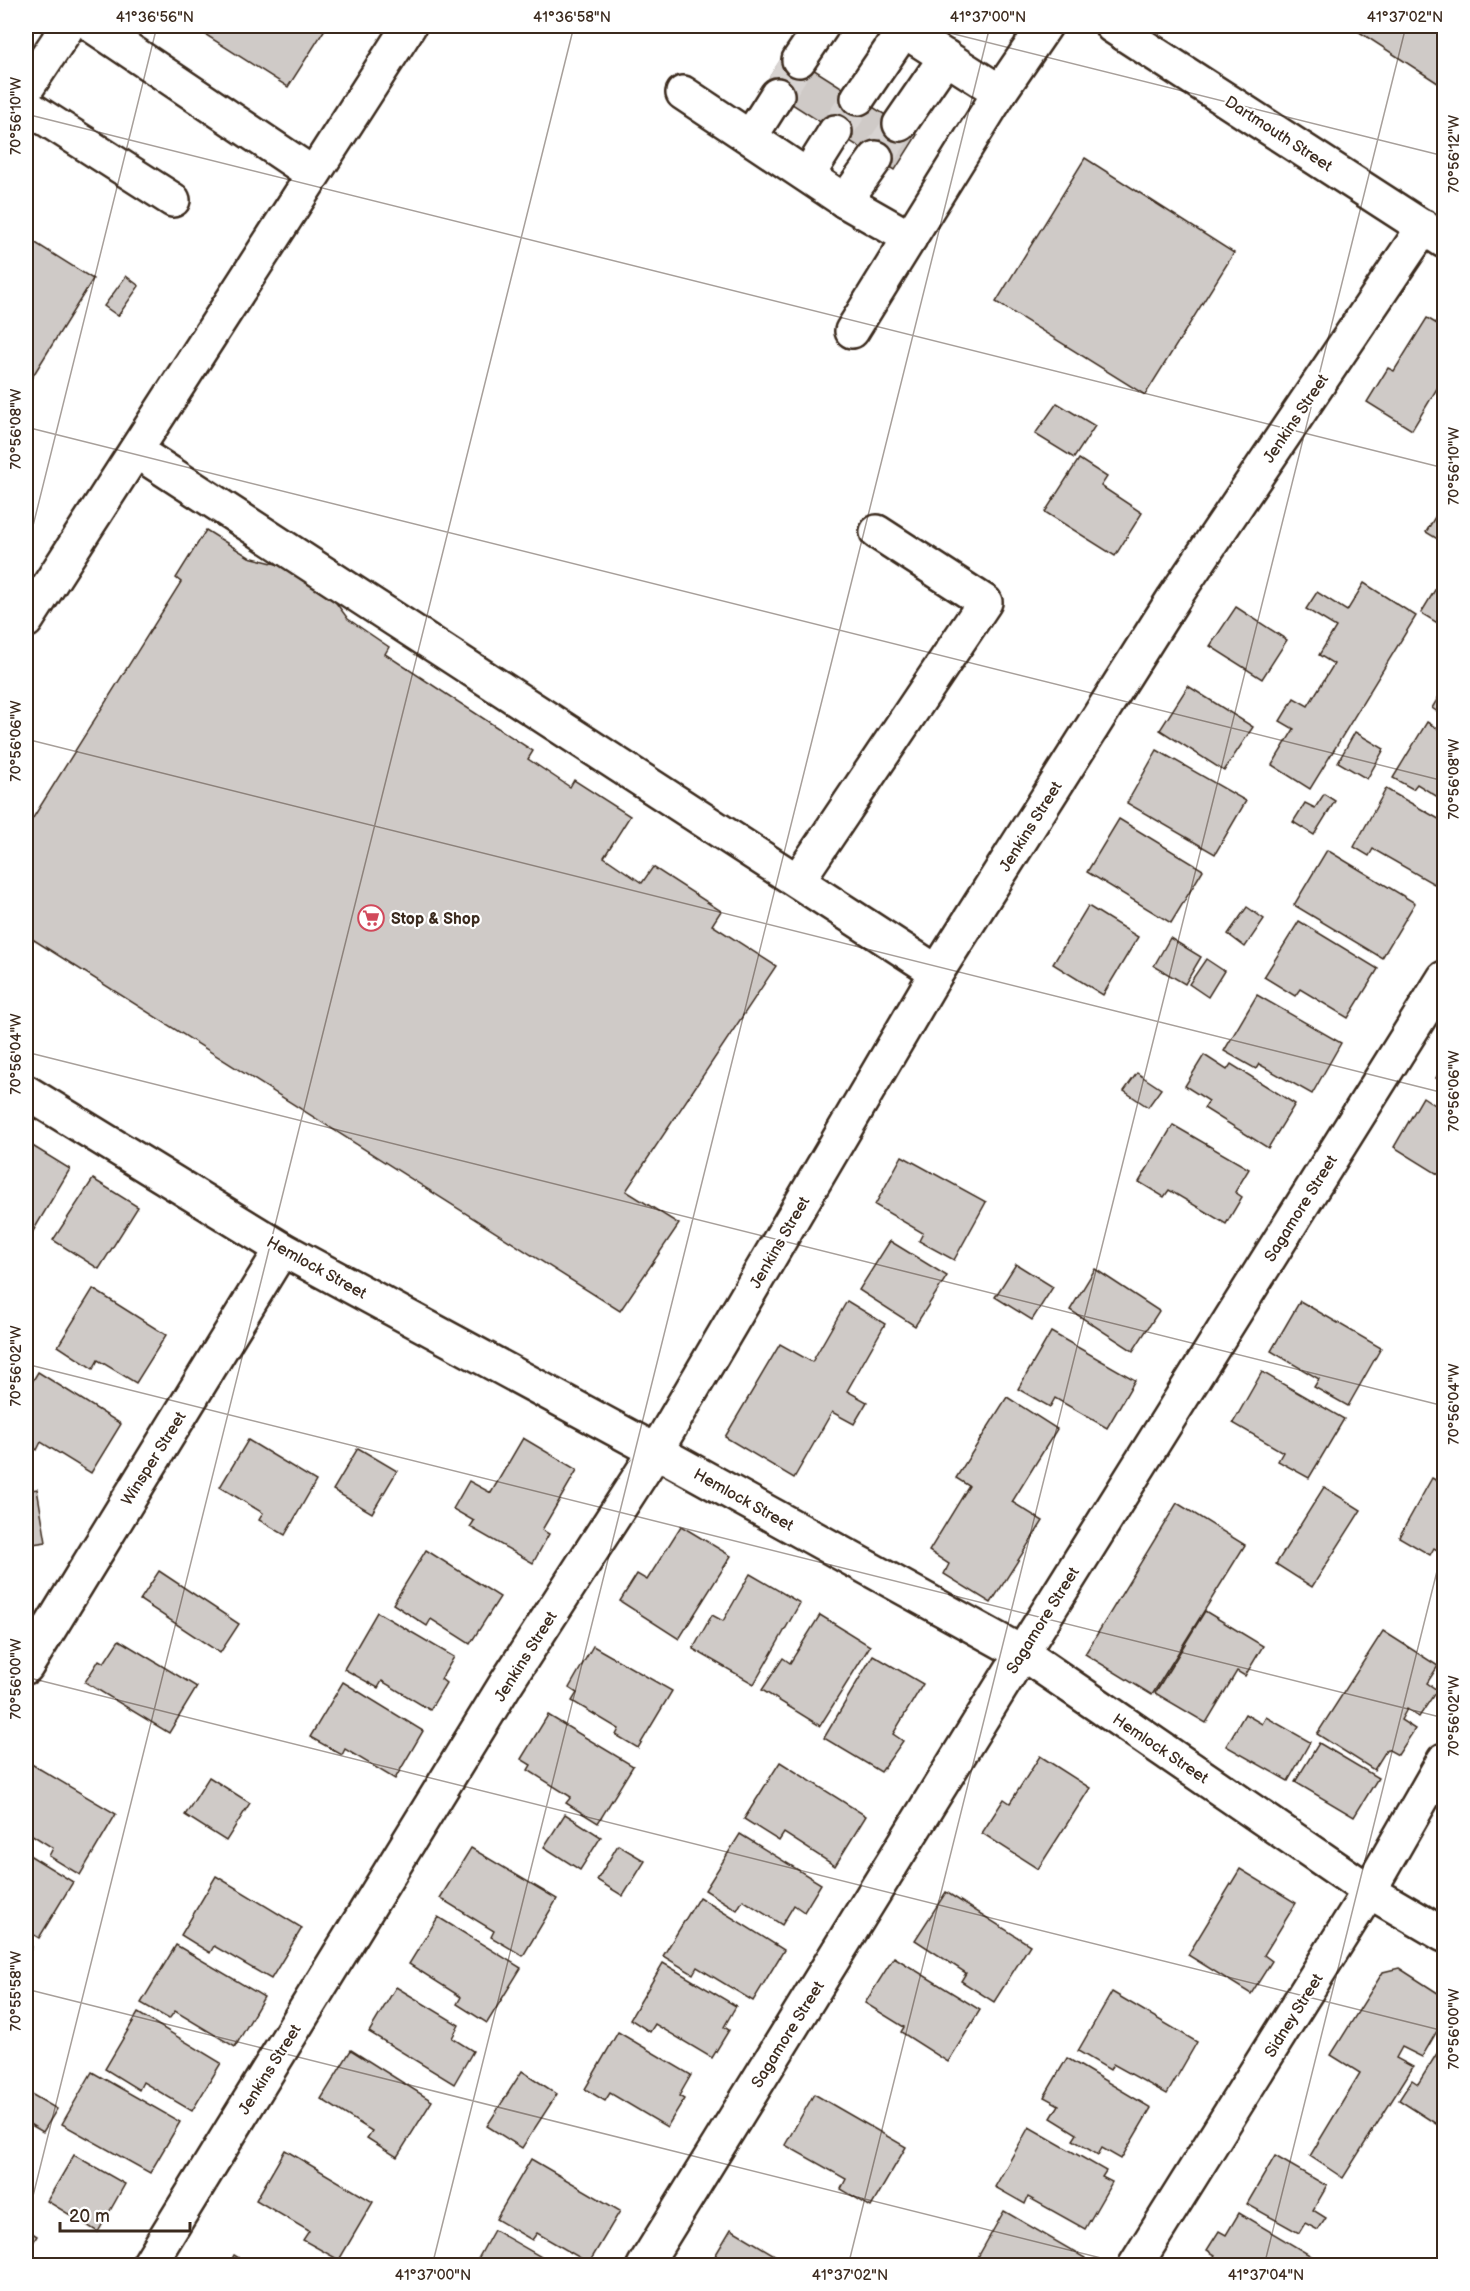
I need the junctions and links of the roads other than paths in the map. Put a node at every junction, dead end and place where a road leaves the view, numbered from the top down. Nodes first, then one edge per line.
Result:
1 (68, 26) edge
2 (93, 26) edge
3 (409, 26) edge
4 (822, 26) edge
5 (1045, 26) edge
6 (1112, 26) edge
7 (901, 28) edge
8 (946, 57) junction
9 (799, 60) tunnel mouth
10 (26, 89) edge
11 (1000, 92) junction
12 (683, 93) dead end
13 (777, 95) tunnel mouth
14 (858, 98) tunnel mouth
15 (26, 106) edge
16 (900, 124) tunnel mouth
17 (836, 132) tunnel mouth
18 (751, 136) junction
19 (876, 158) tunnel mouth
20 (313, 174) junction
21 (808, 175) junction
22 (173, 200) dead end
23 (845, 201) junction
24 (1434, 234) edge
25 (910, 238) junction
26 (852, 331) dead end
27 (135, 451) junction
28 (878, 532) dead end
29 (26, 621) edge
30 (798, 880) junction
31 (937, 972) junction
32 (1444, 978) edge
33 (26, 1092) edge
34 (282, 1249) junction
35 (656, 1451) junction
36 (1022, 1653) junction
37 (26, 1667) edge
38 (1444, 1761) edge
39 (1369, 1891) junction
40 (1444, 1935) edge
41 (148, 2265) edge
42 (644, 2265) edge
43 (1135, 2265) edge

1 - 10 street
2 - 20 street
3 - 20 street
4 - 9 street
5 - 11 street
6 - 24 street, Dartmouth Street
7 - 8 street
7 - 14 street
8 - 11 street
8 - 16 street
11 - 25 street
12 - 18 street
13 - 18 street
15 - 22 street
17 - 21 street
18 - 21 street
19 - 23 street
20 - 27 street
21 - 23 street
23 - 25 street
24 - 31 street, Jenkins Street
25 - 26 street
27 - 29 street
27 - 30 street
28 - 30 street
30 - 31 street
31 - 35 street, Jenkins Street
32 - 36 street, Sagamore Street
33 - 34 street, Hemlock Street
34 - 35 street, Hemlock Street
34 - 37 street, Winsper Street
35 - 36 street, Hemlock Street
35 - 41 street, Jenkins Street
36 - 39 street, Hemlock Street
36 - 42 street, Sagamore Street
38 - 39 street, Sidney Street
39 - 40 street, Hemlock Street
39 - 43 street, Sidney Street

